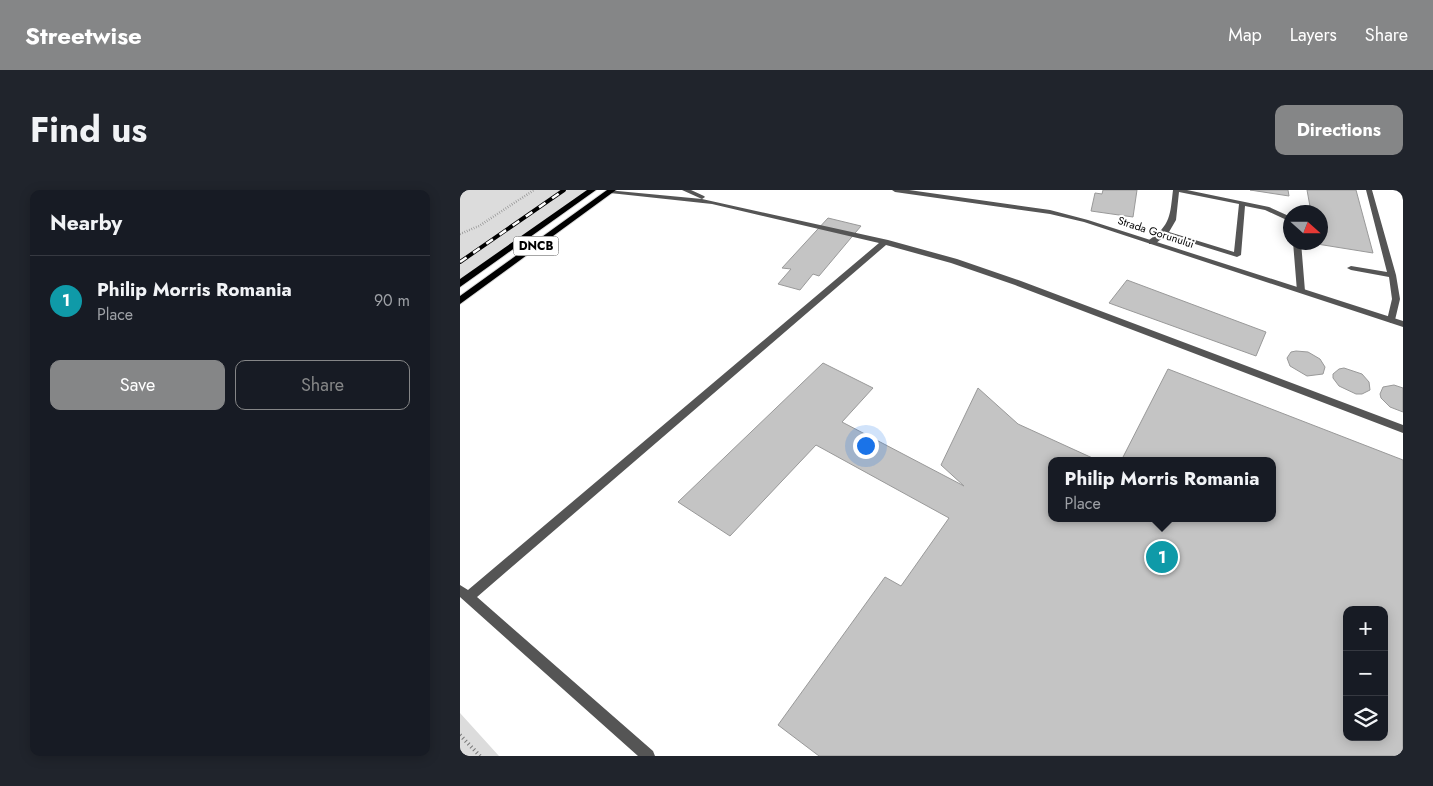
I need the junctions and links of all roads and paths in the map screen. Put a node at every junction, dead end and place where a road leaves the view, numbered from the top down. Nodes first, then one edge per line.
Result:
1 (534, 190) edge
2 (592, 190) edge
3 (685, 190) edge
4 (895, 190) edge
5 (1176, 190) edge
6 (1369, 190) edge
7 (611, 191) edge
8 (712, 202) junction
9 (1242, 203) junction
10 (1283, 215) edge
11 (1166, 233) junction
12 (460, 234) edge
13 (885, 242) junction
14 (1152, 242) junction
15 (1298, 250) edge
16 (1351, 268) dead end
17 (1392, 275) junction
18 (460, 284) edge
19 (1301, 291) junction
20 (460, 301) edge
21 (1391, 320) junction
22 (1403, 324) edge
23 (1403, 429) edge
24 (464, 594) edge
25 (460, 735) edge
26 (480, 756) edge
27 (648, 756) edge

1 - 12 path
2 - 18 main road, DNCB
3 - 8 street
4 - 14 street, Strada Gorunului
5 - 9 street
5 - 11 street
6 - 17 street
7 - 8 street
7 - 20 main road, DNCB
8 - 13 street
9 - 10 street
9 - 11 street
11 - 14 street
13 - 23 street
13 - 24 street
14 - 19 street, Strada Gorunului
15 - 19 street
16 - 17 street
17 - 21 street
19 - 21 street, Strada Gorunului
21 - 22 street, Strada Gorunului
24 - 27 street
25 - 26 path

